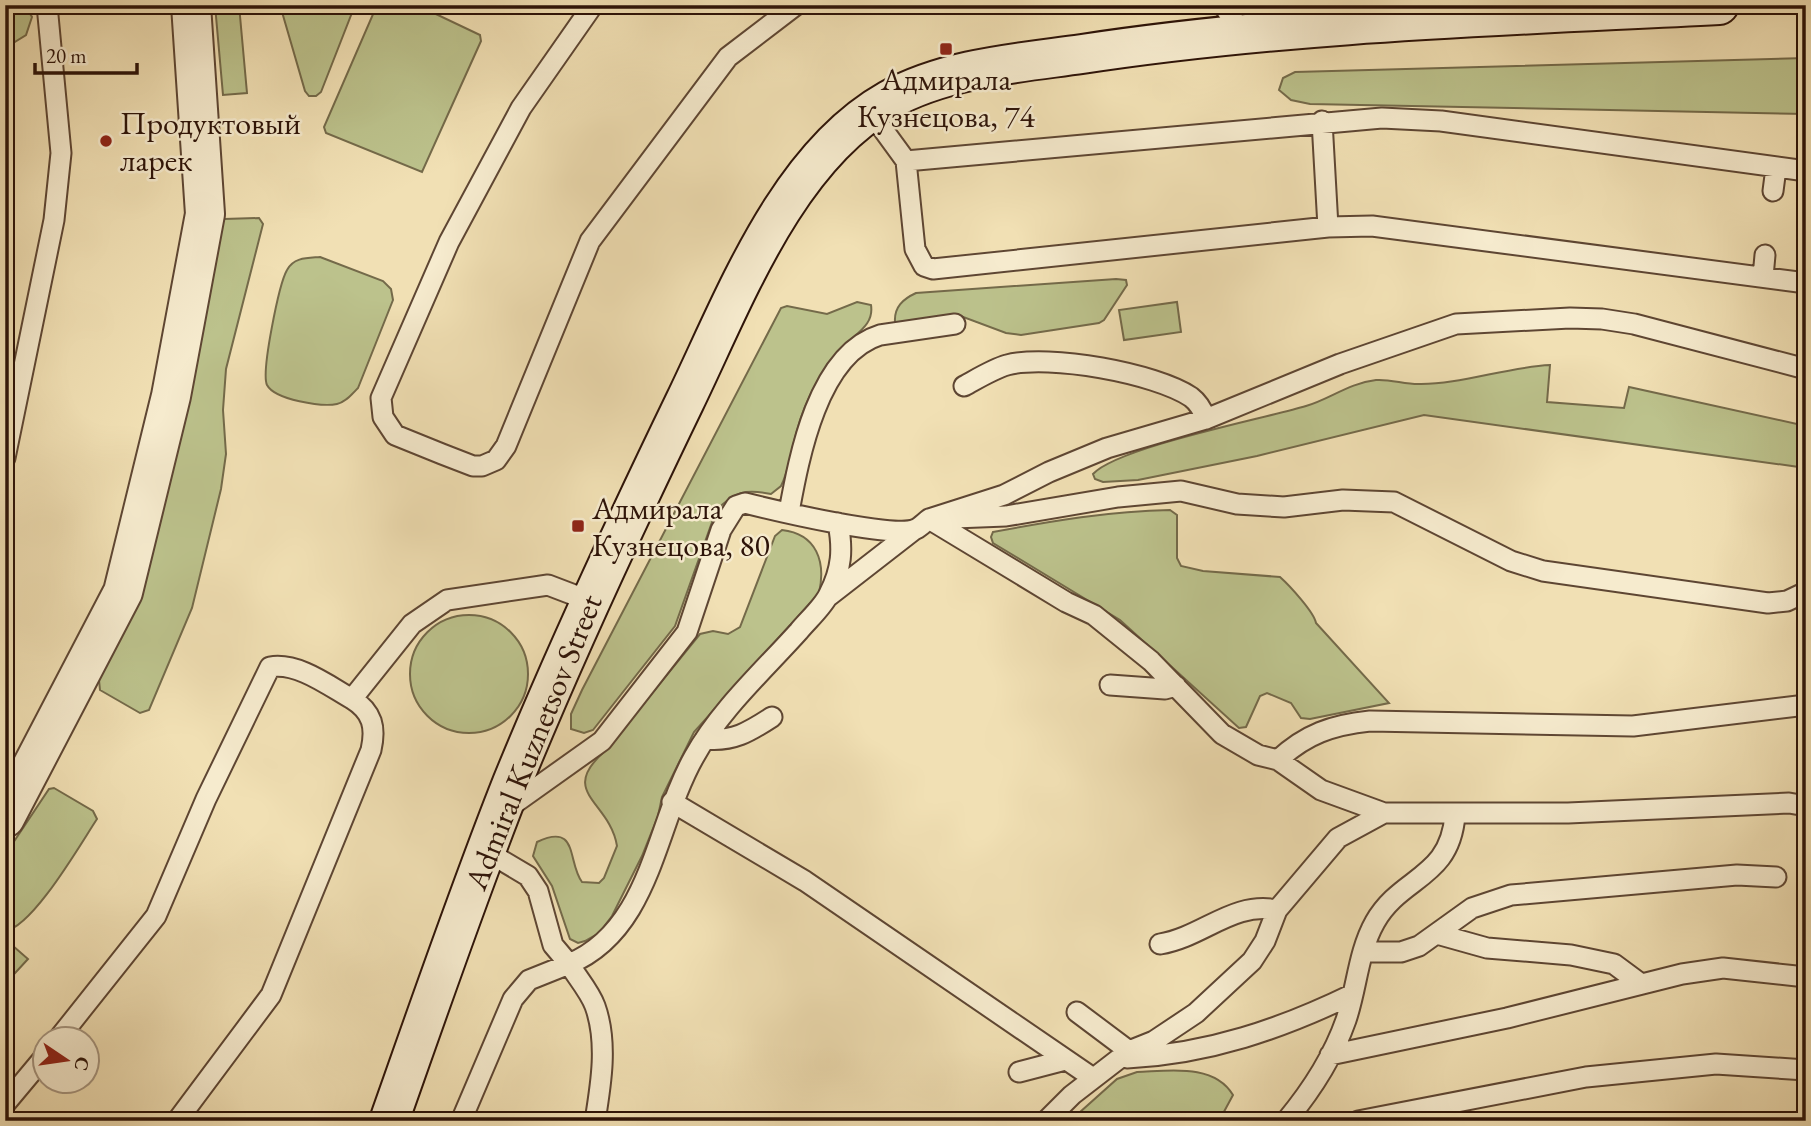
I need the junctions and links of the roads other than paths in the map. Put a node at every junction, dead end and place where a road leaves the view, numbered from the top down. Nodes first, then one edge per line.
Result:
1 (47, 5) edge
2 (191, 5) edge
3 (593, 5) edge
4 (796, 5) edge
5 (1719, 5) edge
6 (1233, 19) edge
7 (871, 113) junction
8 (1322, 121) junction
9 (906, 161) junction
10 (1776, 168) junction
11 (1806, 171) edge
12 (1773, 191) dead end
13 (1328, 227) junction
14 (1765, 255) dead end
15 (1763, 277) junction
16 (1806, 283) edge
17 (954, 324) dead end
18 (1806, 369) edge
19 (964, 386) dead end
20 (1206, 419) junction
21 (5, 458) edge
22 (789, 512) junction
23 (838, 523) junction
24 (922, 525) junction
25 (1806, 592) edge
26 (829, 596) junction
27 (590, 601) junction
28 (1110, 685) dead end
29 (1176, 686) junction
30 (352, 699) junction
31 (1806, 705) edge
32 (772, 717) dead end
33 (705, 738) junction
34 (1278, 760) junction
35 (672, 802) junction
36 (1806, 806) edge
37 (501, 812) junction
38 (1384, 813) junction
39 (1455, 815) junction
40 (5, 818) edge
41 (486, 851) junction
42 (1776, 877) dead end
43 (1277, 910) junction
44 (1437, 934) junction
45 (1160, 944) dead end
46 (1363, 952) junction
47 (569, 964) junction
48 (1806, 977) edge
49 (1641, 984) junction
50 (1353, 993) junction
51 (1077, 1012) dead end
52 (70, 1024) edge
53 (1124, 1054) junction
54 (1330, 1055) junction
55 (1065, 1059) junction
56 (1806, 1070) edge
57 (32, 1072) edge
58 (1019, 1072) dead end
59 (1093, 1078) junction
60 (5, 1104) edge
61 (177, 1121) edge
62 (389, 1121) edge
63 (461, 1121) edge
64 (595, 1121) edge
65 (1046, 1121) edge
66 (1286, 1121) edge
67 (1357, 1121) edge

1 - 21 lane
2 - 40 main road
3 - 4 lane
5 - 6 main road, Admiral Kuznetsov Street
6 - 7 main road, Admiral Kuznetsov Street
7 - 9 lane
7 - 27 main road, Admiral Kuznetsov Street
8 - 9 lane
8 - 10 lane
8 - 13 lane
9 - 13 lane
10 - 11 lane
10 - 12 lane
13 - 15 lane
14 - 15 lane
15 - 16 lane
17 - 22 lane
18 - 20 lane
19 - 20 lane
20 - 24 lane
22 - 23 lane
22 - 37 lane
23 - 24 lane
23 - 26 lane
24 - 25 lane
24 - 26 lane
24 - 29 lane
26 - 33 lane
27 - 30 lane
27 - 37 main road, Admiral Kuznetsov Street
28 - 29 lane
29 - 34 lane
30 - 52 lane
30 - 61 lane
31 - 34 lane
32 - 33 lane
33 - 35 lane
34 - 38 lane
35 - 47 lane
35 - 55 lane
36 - 39 lane
37 - 41 main road, Admiral Kuznetsov Street
38 - 39 lane
38 - 43 lane
39 - 46 lane
41 - 47 lane
41 - 62 main road, Admiral Kuznetsov Street
42 - 44 lane
43 - 45 lane
43 - 53 lane
44 - 46 lane
44 - 49 lane
46 - 50 lane
47 - 63 lane
47 - 64 lane
48 - 49 lane
49 - 54 lane
50 - 53 lane
50 - 54 lane
51 - 53 lane
53 - 59 lane
54 - 66 lane
55 - 58 lane
55 - 59 lane
56 - 67 lane
57 - 60 lane
59 - 65 lane

